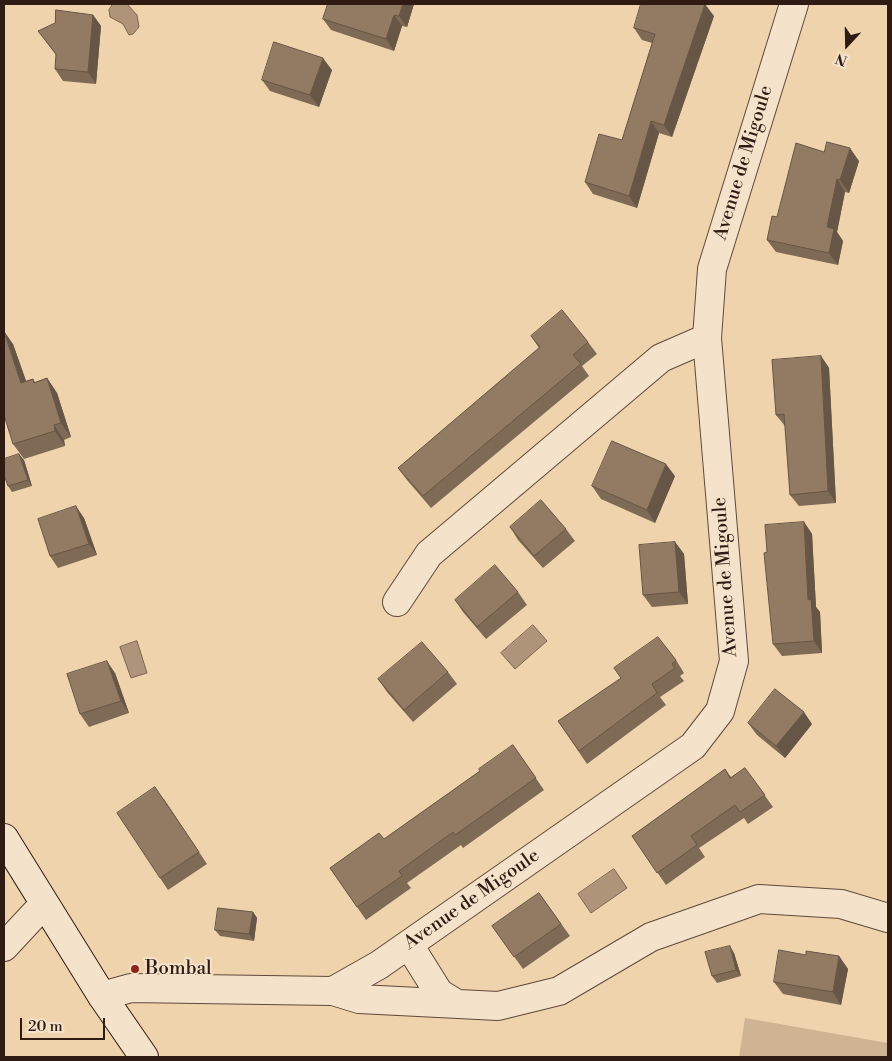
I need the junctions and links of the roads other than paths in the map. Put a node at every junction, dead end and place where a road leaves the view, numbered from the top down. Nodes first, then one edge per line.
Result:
1 (794, 4) edge
2 (707, 338) junction
3 (397, 602) dead end
4 (4, 838) edge
5 (44, 904) junction
6 (888, 918) edge
7 (408, 945) junction
8 (4, 947) edge
9 (333, 991) junction
10 (102, 996) junction
11 (458, 1004) junction
12 (144, 1057) edge

1 - 2 street, Avenue de Migoule
2 - 3 street
2 - 7 street, Avenue de Migoule
4 - 5 street
5 - 8 street
5 - 10 street
6 - 11 street
7 - 9 street, Avenue de Migoule
7 - 11 street
9 - 10 street
9 - 11 street
10 - 12 street

